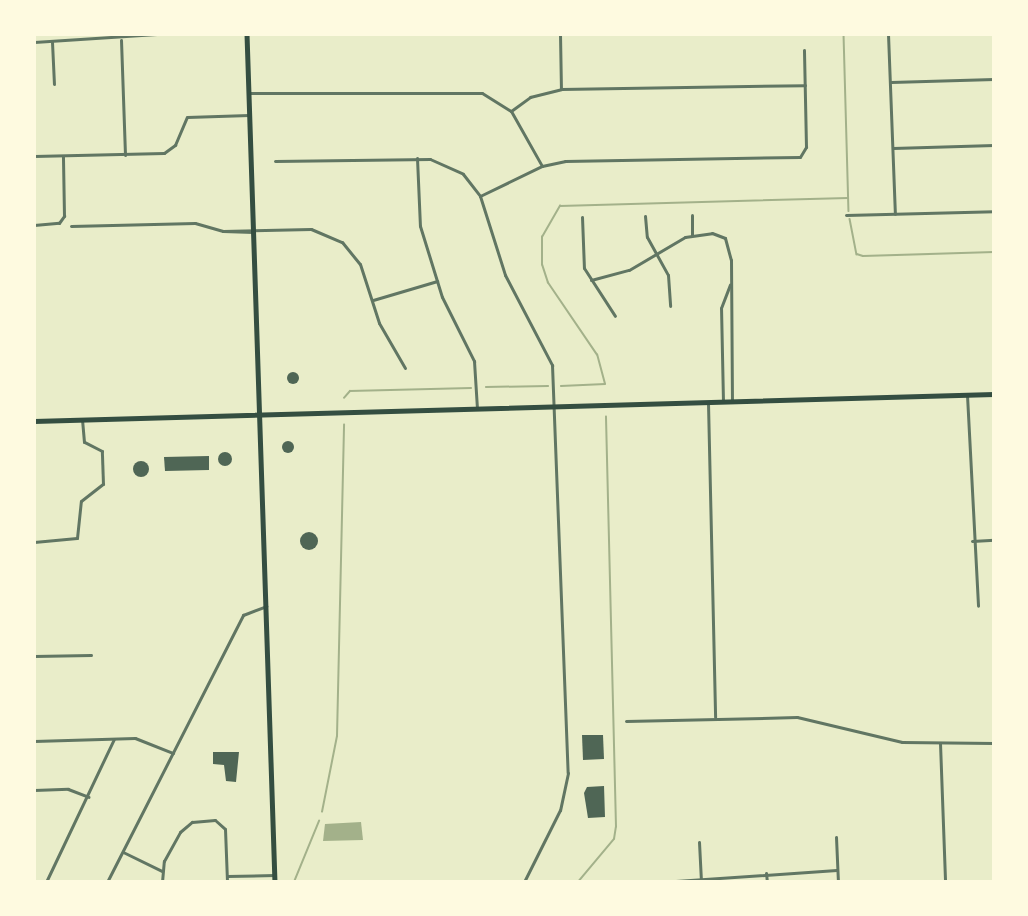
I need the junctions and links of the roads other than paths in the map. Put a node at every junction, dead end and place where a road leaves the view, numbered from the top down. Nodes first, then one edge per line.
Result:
1 (247, 34) edge
2 (560, 34) edge
3 (888, 34) edge
4 (157, 35) edge
5 (122, 40) junction
6 (34, 42) edge
7 (52, 42) junction
8 (804, 50) dead end
9 (993, 79) edge
10 (891, 81) junction
11 (54, 84) dead end
12 (805, 85) junction
13 (561, 89) junction
14 (249, 93) junction
15 (511, 111) junction
16 (249, 115) junction
17 (993, 146) edge
18 (893, 148) junction
19 (125, 155) junction
20 (34, 156) edge
21 (63, 156) junction
22 (417, 158) junction
23 (275, 161) dead end
24 (542, 166) junction
25 (480, 196) junction
26 (993, 211) edge
27 (692, 214) dead end
28 (895, 214) junction
29 (846, 215) dead end
30 (645, 216) dead end
31 (582, 217) dead end
32 (34, 225) edge
33 (71, 226) dead end
34 (252, 232) junction
35 (692, 235) junction
36 (656, 253) junction
37 (591, 280) junction
38 (437, 281) junction
39 (731, 283) junction
40 (373, 300) junction
41 (670, 306) dead end
42 (615, 316) dead end
43 (405, 368) dead end
44 (993, 394) edge
45 (967, 395) junction
46 (732, 402) junction
47 (708, 403) junction
48 (723, 403) junction
49 (556, 407) junction
50 (477, 409) junction
51 (259, 414) junction
52 (82, 420) junction
53 (34, 421) edge
54 (993, 540) edge
55 (972, 541) junction
56 (34, 542) edge
57 (266, 606) junction
58 (978, 606) dead end
59 (92, 655) dead end
60 (34, 656) edge
61 (715, 717) junction
62 (626, 721) dead end
63 (114, 739) junction
64 (34, 741) edge
65 (940, 743) junction
66 (993, 743) edge
67 (173, 753) junction
68 (34, 790) edge
69 (89, 797) junction
70 (836, 837) dead end
71 (699, 842) dead end
72 (123, 852) junction
73 (837, 870) junction
74 (162, 871) junction
75 (766, 873) junction
76 (275, 875) junction
77 (700, 875) junction
78 (227, 876) junction
79 (46, 882) edge
80 (107, 882) edge
81 (162, 882) edge
82 (227, 882) edge
83 (275, 882) edge
84 (524, 882) edge
85 (661, 882) edge
86 (701, 882) edge
87 (767, 882) edge
88 (838, 882) edge
89 (945, 882) edge

1 - 14 main road
2 - 13 street
3 - 10 street
4 - 5 street
5 - 7 street
5 - 19 street
6 - 7 street
7 - 11 street
8 - 12 street
9 - 10 street
10 - 18 street
12 - 13 street
12 - 24 street
13 - 15 street
14 - 15 street
14 - 16 main road
15 - 24 street
16 - 19 street
16 - 34 main road
17 - 18 street
18 - 28 street
19 - 21 street
20 - 21 street
21 - 32 street
22 - 23 street
22 - 25 street
22 - 38 street
24 - 25 street
25 - 49 street
26 - 28 street
27 - 35 street
28 - 29 street
30 - 36 street
31 - 37 street
33 - 34 street
34 - 40 street
34 - 51 main road
35 - 36 street
35 - 39 street
36 - 37 street
36 - 41 street
37 - 42 street
38 - 40 street
38 - 50 street
39 - 46 street
39 - 48 street
40 - 43 street
44 - 45 main road
45 - 46 main road
45 - 55 street
46 - 48 main road
47 - 48 main road
47 - 49 main road
47 - 61 street
49 - 50 main road
49 - 84 street
50 - 51 main road
51 - 52 main road
51 - 57 main road
52 - 53 main road
52 - 56 street
54 - 55 street
55 - 58 street
57 - 67 street
57 - 76 main road
59 - 60 street
61 - 62 street
61 - 65 street
63 - 64 street
63 - 67 street
63 - 69 street
65 - 66 street
65 - 89 street
67 - 72 street
68 - 69 street
69 - 79 street
70 - 73 street
71 - 77 street
72 - 74 street
72 - 80 street
73 - 75 street
73 - 88 street
74 - 78 street
74 - 81 street
75 - 77 street
75 - 87 street
76 - 78 street
76 - 83 main road
77 - 85 street
77 - 86 street
78 - 82 street

